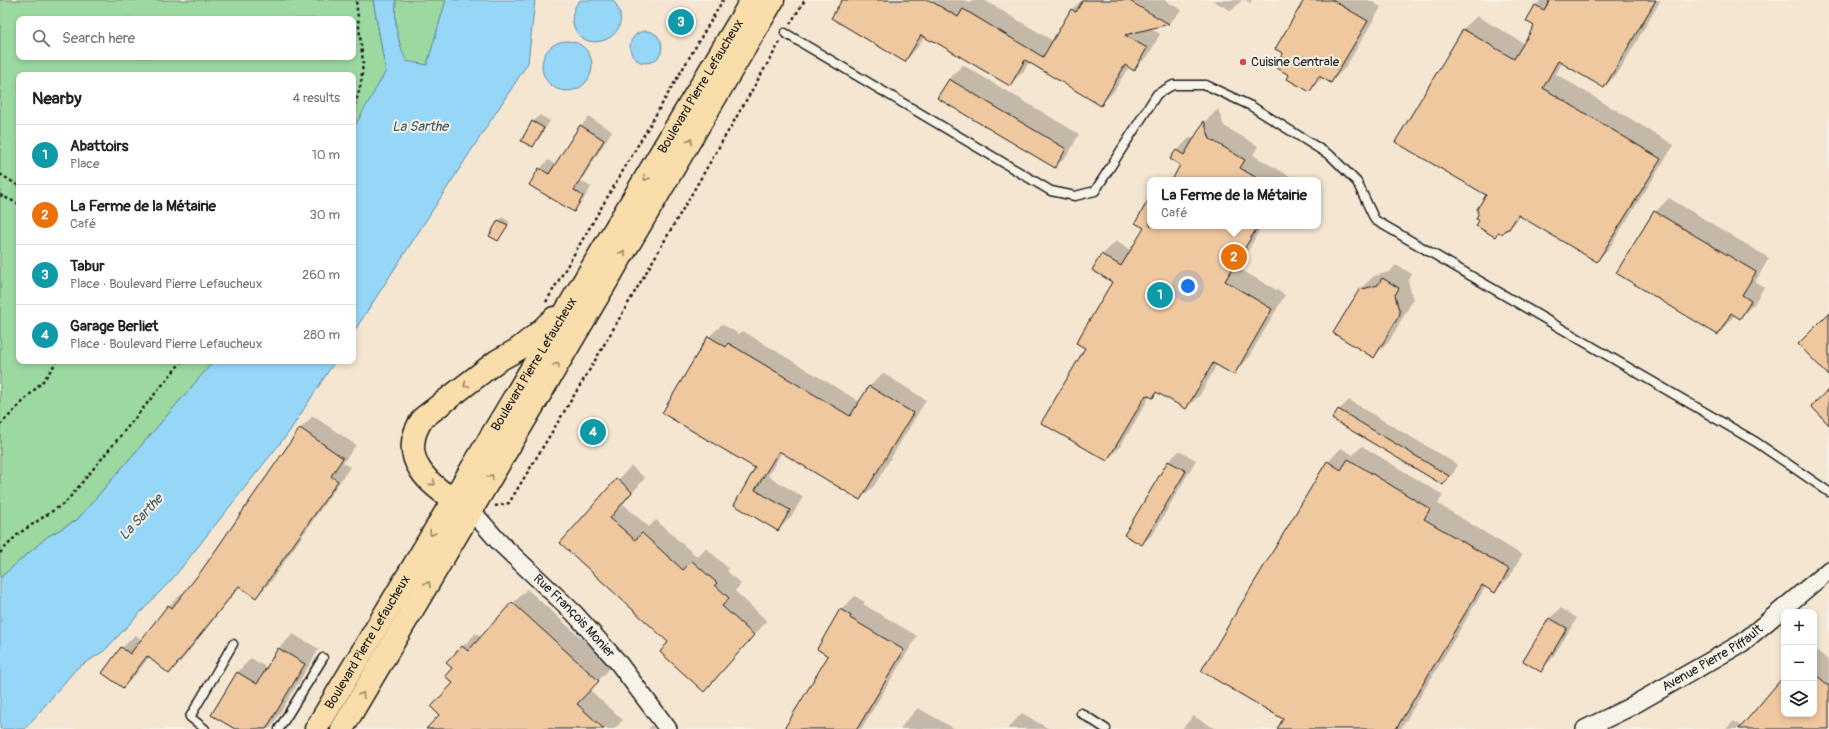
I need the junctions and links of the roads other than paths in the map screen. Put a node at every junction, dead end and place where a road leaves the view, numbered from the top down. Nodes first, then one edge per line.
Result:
1 (752, 0) edge
2 (773, 0) edge
3 (785, 33) road end
4 (578, 293) junction
5 (1829, 492) edge
6 (452, 499) junction
7 (471, 510) junction
8 (1829, 570) edge
9 (233, 644) dead end
10 (323, 658) dead end
11 (1080, 713) dead end
12 (206, 729) edge
13 (279, 729) edge
14 (316, 729) edge
15 (342, 729) edge
16 (668, 729) edge
17 (1106, 729) edge
18 (1585, 729) edge

1 -> 4 main road, Boulevard Pierre Lefaucheux
7 -> 2 main road, Boulevard Pierre Lefaucheux
3 - 5 lane
4 - 6 main road, Boulevard Pierre Lefaucheux
4 -> 6 main road
6 - 7 main road
6 -> 14 main road, Boulevard Pierre Lefaucheux
15 -> 7 main road, Boulevard Pierre Lefaucheux
7 - 16 street, Rue François Monier
8 - 18 street, Avenue Pierre Piffault
9 - 12 lane
10 - 13 lane
11 - 17 lane

